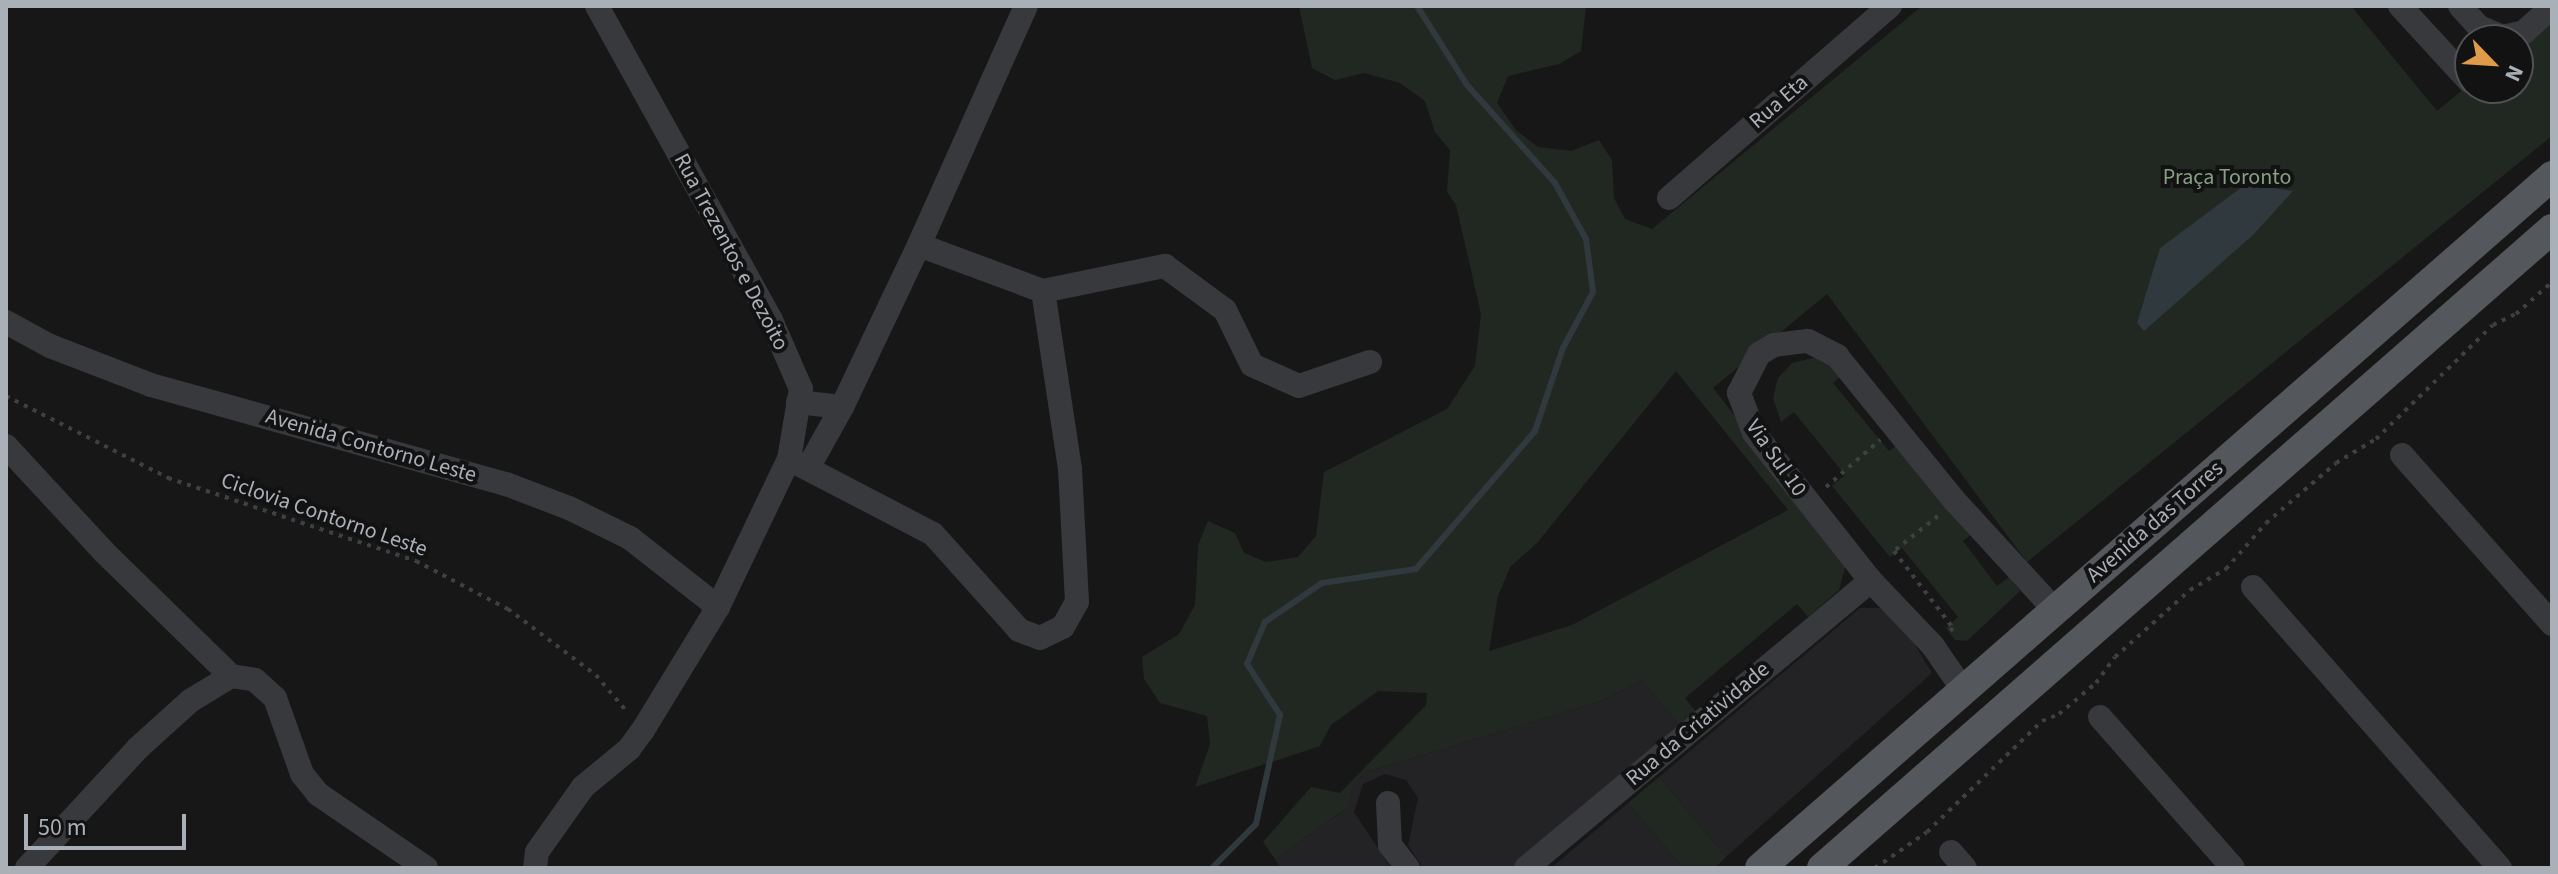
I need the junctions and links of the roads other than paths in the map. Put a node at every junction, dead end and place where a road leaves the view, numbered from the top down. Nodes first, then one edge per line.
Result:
1 (597, 6) edge
2 (1026, 6) edge
3 (1890, 6) edge
4 (2400, 6) edge
5 (2460, 6) edge
6 (2552, 7) edge
7 (2454, 65) edge
8 (2552, 176) edge
9 (1669, 198) dead end
10 (2552, 229) edge
11 (919, 245) junction
12 (2449, 266) junction
13 (1043, 291) junction
14 (2472, 299) junction
15 (6, 322) edge
16 (1370, 362) dead end
17 (798, 402) junction
18 (842, 407) junction
19 (6, 446) edge
20 (2402, 455) dead end
21 (799, 464) junction
22 (1871, 581) junction
23 (2253, 587) dead end
24 (718, 607) junction
25 (2054, 609) junction
26 (2552, 624) edge
27 (231, 676) junction
28 (1964, 691) junction
29 (2100, 717) dead end
30 (1388, 803) dead end
31 (27, 868) edge
32 (426, 868) edge
33 (535, 868) edge
34 (1408, 868) edge
35 (1526, 868) edge
36 (1760, 868) edge
37 (1822, 868) edge
38 (2233, 868) edge
39 (2500, 868) edge

1 - 17 street, Rua Trezentos e Dezoito
2 - 11 street
3 - 9 street, Rua Eta
4 - 7 street
5 - 6 street
8 - 12 main road, Avenida das Torres
10 - 14 main road, Avenida das Torres
11 - 13 street
11 - 18 street
12 - 14 main road
12 - 25 main road, Avenida das Torres
13 - 16 street
13 - 21 street
14 - 37 main road, Avenida das Torres
15 - 24 street, Avenida Contorno Leste
17 - 18 street
17 - 21 street, Rua Trezentos e Dezoito
18 - 21 street
19 - 27 street
20 - 26 street
21 - 24 street, Rua Trezentos e Dezoito
22 - 25 street, Via Sul 10
22 - 28 street, Via Sul 10
22 - 35 street, Rua da Criatividade
23 - 39 street
24 - 33 street, Rua Trezentos e Dezoito
25 - 28 main road, Avenida das Torres
27 - 31 street
27 - 32 street
28 - 36 main road, Avenida das Torres
29 - 38 street
30 - 34 street

